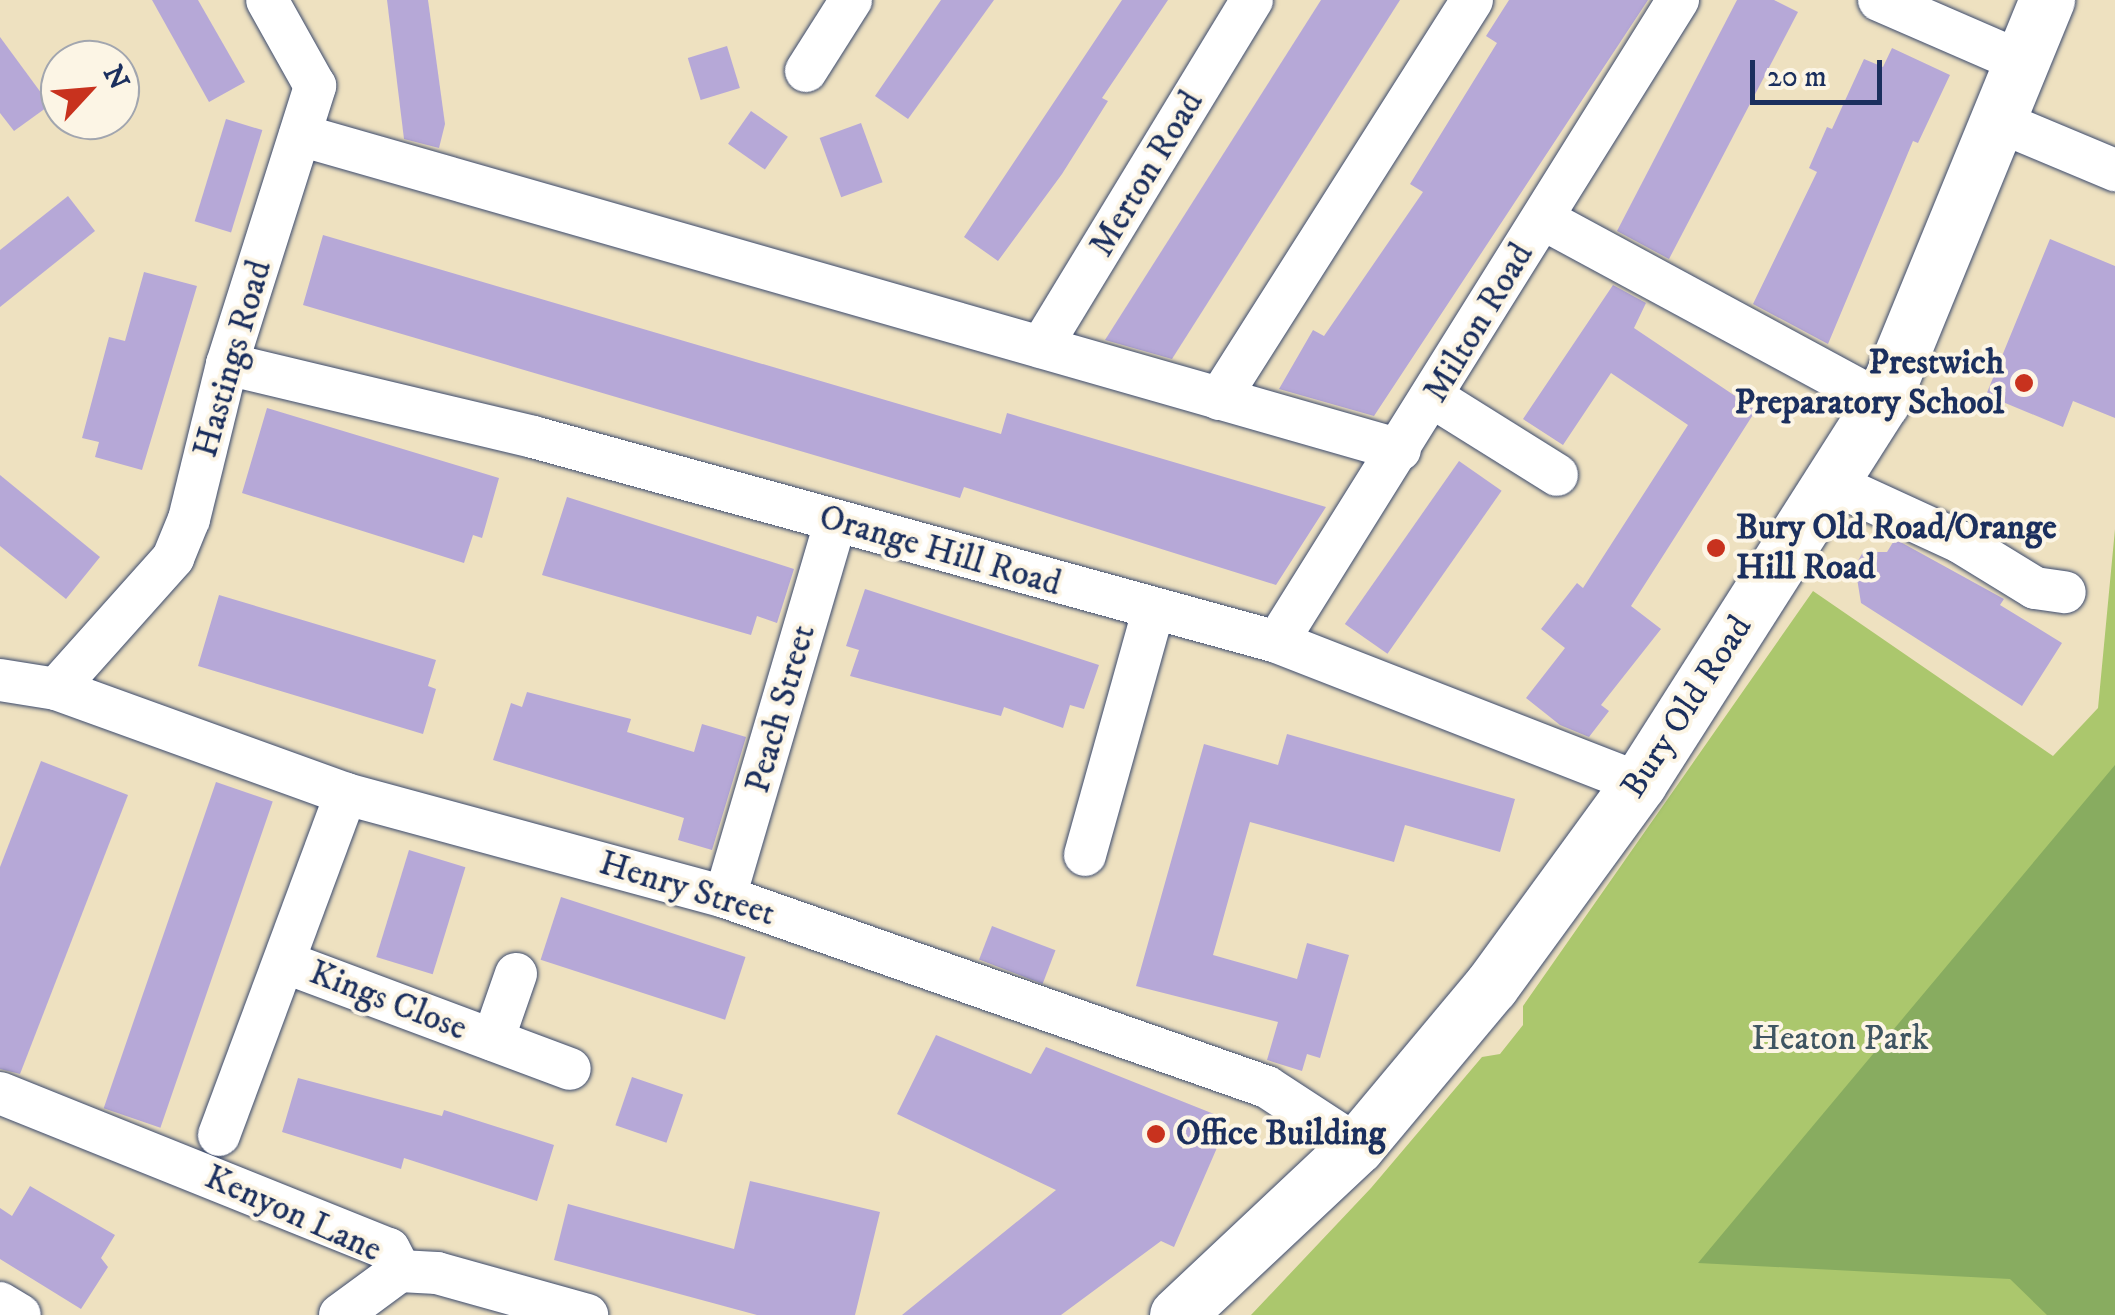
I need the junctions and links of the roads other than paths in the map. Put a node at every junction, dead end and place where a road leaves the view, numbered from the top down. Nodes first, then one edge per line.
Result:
1 (267, 0) edge
2 (851, 0) edge
3 (1252, 0) edge
4 (1472, 0) edge
5 (1678, 0) edge
6 (1879, 0) edge
7 (2048, 0) edge
8 (2024, 63) junction
9 (806, 71) dead end
10 (2000, 122) junction
11 (300, 134) junction
12 (2115, 170) edge
13 (1543, 219) junction
14 (1042, 347) junction
15 (227, 364) junction
16 (1219, 398) junction
17 (1434, 398) junction
18 (1882, 402) junction
19 (1400, 450) junction
20 (1556, 475) dead end
21 (1834, 484) junction
22 (836, 521) junction
23 (2066, 592) dead end
24 (1152, 612) junction
25 (1276, 642) junction
26 (0, 680) edge
27 (56, 689) junction
28 (1638, 783) junction
29 (346, 794) junction
30 (1084, 856) dead end
31 (726, 898) junction
32 (284, 962) junction
33 (516, 974) dead end
34 (493, 1040) junction
35 (570, 1069) dead end
36 (0, 1092) edge
37 (219, 1136) dead end
38 (1357, 1146) junction
39 (400, 1271) junction
40 (0, 1303) edge
41 (20, 1315) edge
42 (340, 1315) edge
43 (587, 1315) edge
44 (1178, 1315) edge

1 - 11 street, Hastings Road
2 - 9 street
3 - 14 street, Merton Road
4 - 16 street
5 - 13 street, Milton Road
6 - 8 street
7 - 8 main road, Bury Old Road
8 - 10 main road, Bury Old Road
10 - 12 street
10 - 18 main road, Bury Old Road
11 - 14 street
11 - 15 street, Hastings Road
13 - 17 street, Milton Road
13 - 18 street
14 - 16 street
15 - 22 street, Orange Hill Road
15 - 27 street, Hastings Road
16 - 19 street
17 - 19 street, Milton Road
17 - 20 street
18 - 21 main road, Bury Old Road
19 - 25 street, Milton Road
21 - 23 street
21 - 28 main road, Bury Old Road
22 - 24 street, Orange Hill Road
22 - 31 street, Peach Street
24 - 25 street, Orange Hill Road
24 - 30 street
25 - 28 street, Orange Hill Road
26 - 27 street, Henry Street
27 - 29 street, Henry Street
28 - 38 main road, Bury Old Road
29 - 31 street, Henry Street
29 - 32 street, Kings Close
31 - 38 street, Henry Street
32 - 34 street, Kings Close
32 - 37 street, Kings Close
33 - 34 street, Kings Close
34 - 35 street, Kings Close
36 - 39 street, Kenyon Lane
38 - 44 main road, Bury Old Road
39 - 42 street
39 - 43 street, Kenyon Lane
40 - 41 street

